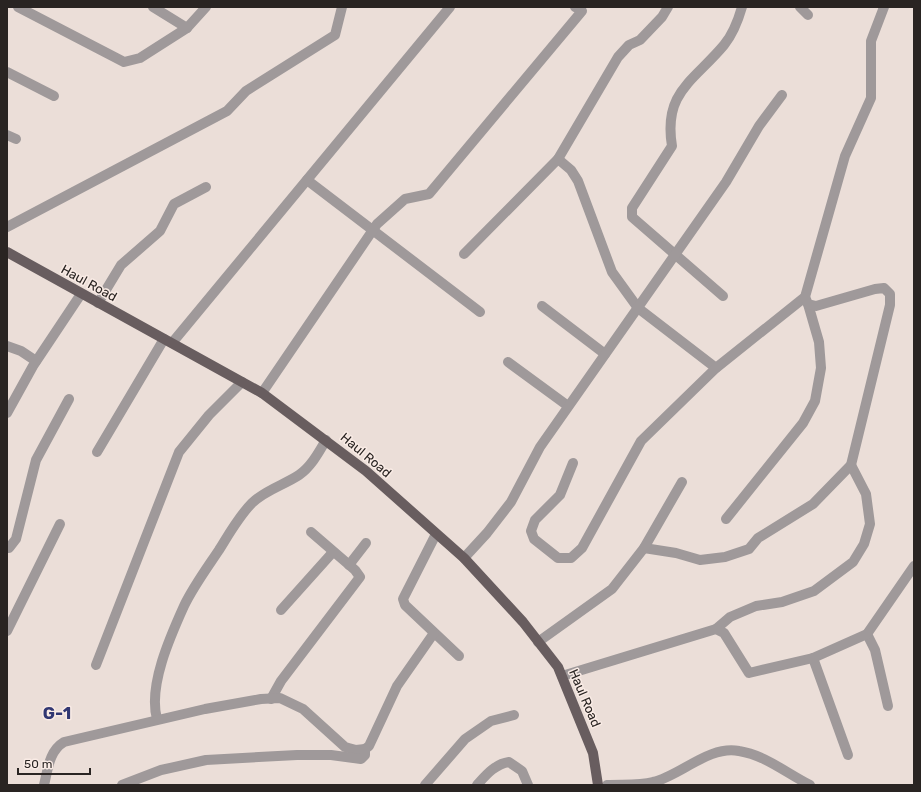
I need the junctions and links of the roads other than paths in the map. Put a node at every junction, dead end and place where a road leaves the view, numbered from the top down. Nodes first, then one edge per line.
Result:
1 (18, 7) edge
2 (153, 7) edge
3 (206, 7) edge
4 (342, 7) edge
5 (450, 7) edge
6 (576, 7) edge
7 (668, 7) edge
8 (742, 7) edge
9 (800, 7) edge
10 (884, 7) edge
11 (808, 15) dead end
12 (187, 28) junction
13 (7, 72) edge
14 (782, 95) dead end
15 (54, 96) dead end
16 (558, 159) junction
17 (307, 180) junction
18 (206, 187) dead end
19 (7, 227) edge
20 (373, 230) junction
21 (7, 252) edge
22 (464, 254) dead end
23 (675, 254) junction
24 (80, 294) junction
25 (722, 296) dead end
26 (806, 301) junction
27 (98, 303) junction
28 (542, 306) dead end
29 (638, 308) junction
30 (480, 312) dead end
31 (168, 341) junction
32 (7, 346) edge
33 (605, 354) junction
34 (36, 361) junction
35 (508, 362) dead end
36 (716, 368) junction
37 (242, 382) junction
38 (262, 393) junction
39 (69, 399) dead end
40 (568, 406) junction
41 (7, 413) edge
42 (326, 440) junction
43 (97, 452) dead end
44 (573, 463) dead end
45 (851, 465) junction
46 (682, 482) dead end
47 (726, 519) dead end
48 (60, 524) dead end
49 (311, 532) dead end
50 (436, 534) junction
51 (366, 543) dead end
52 (7, 548) edge
53 (644, 548) junction
54 (333, 552) junction
55 (464, 558) junction
56 (349, 565) junction
57 (914, 566) edge
58 (281, 610) dead end
59 (716, 629) junction
60 (7, 631) edge
61 (434, 633) junction
62 (868, 634) junction
63 (538, 642) junction
64 (459, 656) dead end
65 (813, 658) junction
66 (96, 665) dead end
67 (562, 676) junction
68 (271, 699) junction
69 (888, 706) dead end
70 (514, 715) dead end
71 (156, 719) junction
72 (365, 749) junction
73 (848, 755) dead end
74 (44, 785) edge
75 (122, 785) edge
76 (425, 785) edge
77 (477, 785) edge
78 (528, 785) edge
79 (598, 785) edge
80 (607, 785) edge
81 (810, 785) edge

1 - 12 street
2 - 12 street
3 - 12 street
4 - 19 street
5 - 17 street
6 - 20 street
7 - 16 street
8 - 23 street
9 - 11 street
10 - 26 street
13 - 15 street
14 - 23 street
16 - 22 street
16 - 29 street
17 - 20 street
17 - 31 street
18 - 27 street
20 - 30 street
20 - 38 street
21 - 24 main road, Haul Road
23 - 25 street
23 - 29 street
24 - 27 main road, Haul Road
24 - 34 street
26 - 36 street
26 - 45 street
26 - 47 street
27 - 31 main road, Haul Road
28 - 33 street
29 - 33 street
29 - 36 street
31 - 37 main road, Haul Road
31 - 43 street
32 - 34 street
33 - 40 street
34 - 41 street
35 - 40 street
36 - 44 street
37 - 38 main road, Haul Road
37 - 66 street
38 - 42 main road, Haul Road
39 - 52 street
40 - 55 street
42 - 50 main road, Haul Road
42 - 71 street
45 - 53 street
45 - 59 street
46 - 53 street
48 - 60 street
49 - 54 street
50 - 55 main road, Haul Road
50 - 61 street
51 - 56 street
53 - 63 street
54 - 56 street
54 - 58 street
55 - 63 main road, Haul Road
56 - 68 street
57 - 62 street
59 - 65 street
59 - 67 street
61 - 64 street
61 - 72 street
62 - 65 street
62 - 69 street
63 - 67 main road, Haul Road
65 - 73 street
67 - 79 main road, Haul Road
68 - 71 street
68 - 72 street
70 - 76 street
71 - 74 street
72 - 75 street
77 - 78 street
80 - 81 street

